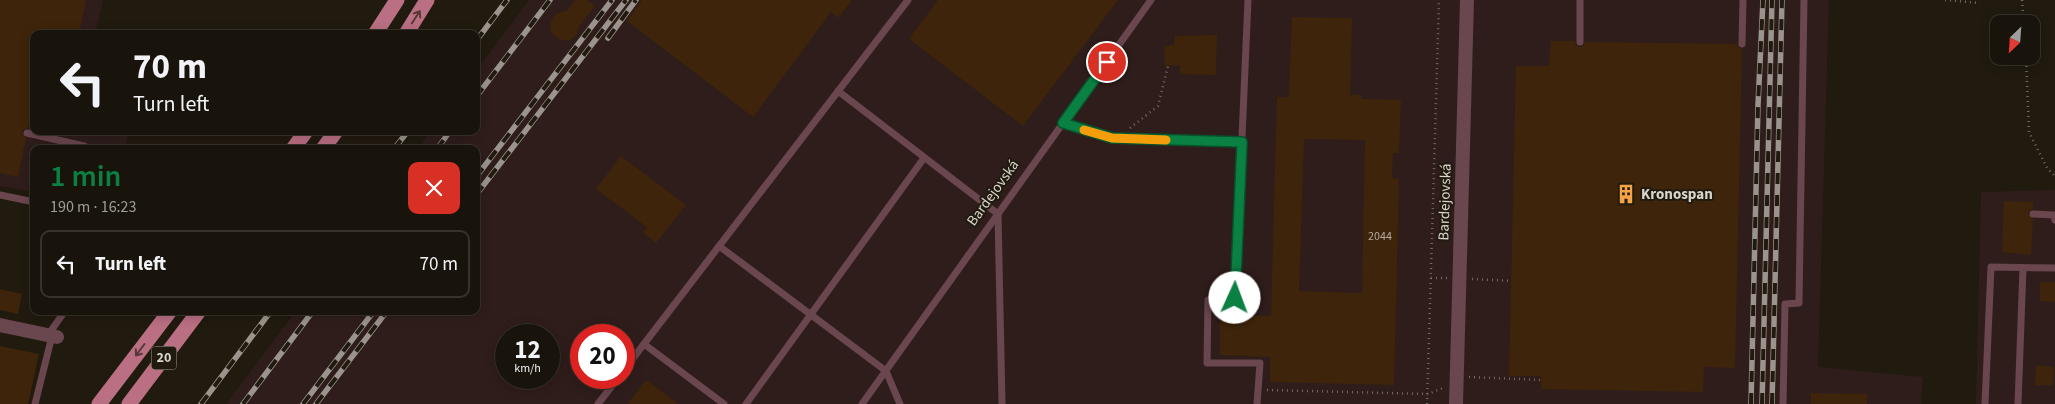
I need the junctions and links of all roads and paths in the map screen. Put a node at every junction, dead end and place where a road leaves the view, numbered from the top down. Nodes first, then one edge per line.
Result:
1 (396, 0) edge
2 (427, 0) edge
3 (908, 0) edge
4 (1151, 0) edge
5 (1248, 0) edge
6 (1439, 0) edge
7 (1467, 0) edge
8 (1580, 0) edge
9 (1743, 0) edge
10 (1804, 0) edge
11 (1945, 0) edge
12 (2022, 0) edge
13 (1980, 3) dead end
14 (2023, 15) edge
15 (377, 30) edge
16 (408, 30) edge
17 (1580, 42) dead end
18 (1742, 44) dead end
19 (2026, 65) edge
20 (1168, 66) dead end
21 (838, 92) junction
22 (1063, 123) junction
23 (27, 134) dead end
24 (30, 135) edge
25 (32, 135) edge
26 (1118, 138) junction
27 (1242, 142) junction
28 (79, 145) edge
29 (924, 158) junction
30 (2055, 176) edge
31 (0, 195) edge
32 (30, 201) edge
33 (998, 214) junction
34 (2033, 214) dead end
35 (2055, 220) edge
36 (719, 246) junction
37 (2023, 268) junction
38 (2055, 268) edge
39 (811, 314) junction
40 (63, 315) edge
41 (167, 315) edge
42 (197, 315) edge
43 (0, 325) edge
44 (52, 336) junction
45 (644, 344) junction
46 (635, 356) edge
47 (886, 371) junction
48 (1541, 380) dead end
49 (1457, 382) junction
50 (610, 389) edge
51 (1258, 390) junction
52 (1428, 394) junction
53 (35, 404) edge
54 (99, 404) edge
55 (129, 404) edge
56 (598, 404) edge
57 (724, 404) edge
58 (746, 404) edge
59 (862, 404) edge
60 (900, 404) edge
61 (1002, 404) edge
62 (1258, 404) edge
63 (1427, 404) edge
64 (1456, 404) edge
65 (1783, 404) edge
66 (1985, 404) edge
67 (2018, 404) edge

1 - 15 main road
16 -> 2 main road
3 - 21 lane
4 - 22 lane, Bardejovská
5 - 27 lane
6 - 52 path
7 - 49 street, Bardejovská
8 - 17 lane
9 - 18 lane
10 - 65 lane
11 - 13 path
12 - 14 path
19 - 30 path
20 - 26 path
21 - 29 lane
21 - 36 lane
22 - 26 lane
22 - 33 lane, Bardejovská
23 - 24 lane
25 - 28 lane
26 - 27 lane
27 - 51 lane
29 - 33 lane
29 - 39 lane
31 - 32 lane
33 - 47 lane, Bardejovská
33 - 61 lane
34 - 35 lane
36 - 39 lane
36 - 45 lane
37 - 38 lane
37 - 66 lane
37 - 67 lane
39 - 47 lane
39 - 58 lane
40 - 44 lane
41 -> 54 main road, 20
42 - 55 main road, 20
43 - 44 street
44 - 53 lane
45 - 46 lane
45 - 57 lane
47 - 59 lane, Bardejovská
47 - 60 lane
48 - 49 path
49 - 52 path
49 - 64 street, Bardejovská
50 - 56 lane
51 - 52 path
51 - 62 lane
52 - 63 path

